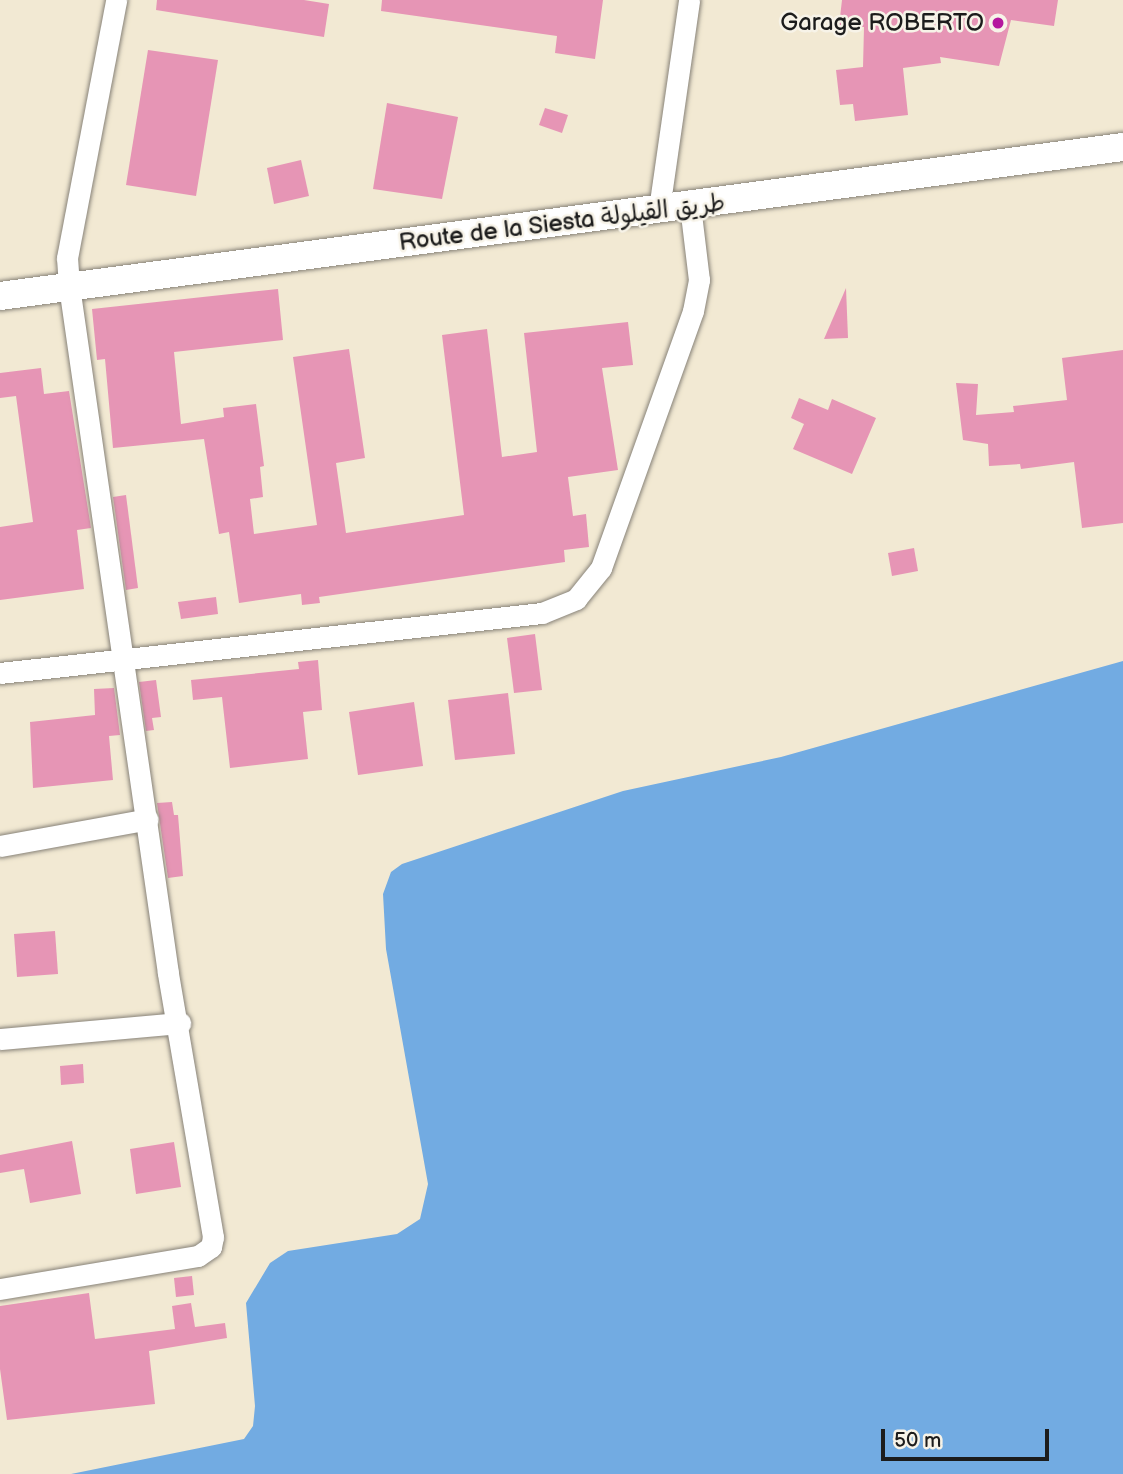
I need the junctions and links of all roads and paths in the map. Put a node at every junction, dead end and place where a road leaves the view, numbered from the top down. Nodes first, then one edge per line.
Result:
1 (116, 0) edge
2 (689, 0) edge
3 (1123, 147) edge
4 (690, 206) junction
5 (659, 209) junction
6 (69, 286) junction
7 (0, 296) edge
8 (121, 659) junction
9 (0, 673) edge
10 (148, 819) junction
11 (0, 846) edge
12 (180, 1023) junction
13 (0, 1040) edge
14 (0, 1289) edge

1 - 6 street
2 - 5 street
3 - 4 main road, Route de la Siesta طريق القيلولة
4 - 5 main road, Route de la Siesta طريق القيلولة
4 - 8 street
5 - 6 main road, Route de la Siesta طريق القيلولة
6 - 7 main road, Route de la Siesta طريق القيلولة
6 - 8 street
8 - 9 street
8 - 10 street
10 - 11 street
10 - 12 street
12 - 13 street
12 - 14 street

